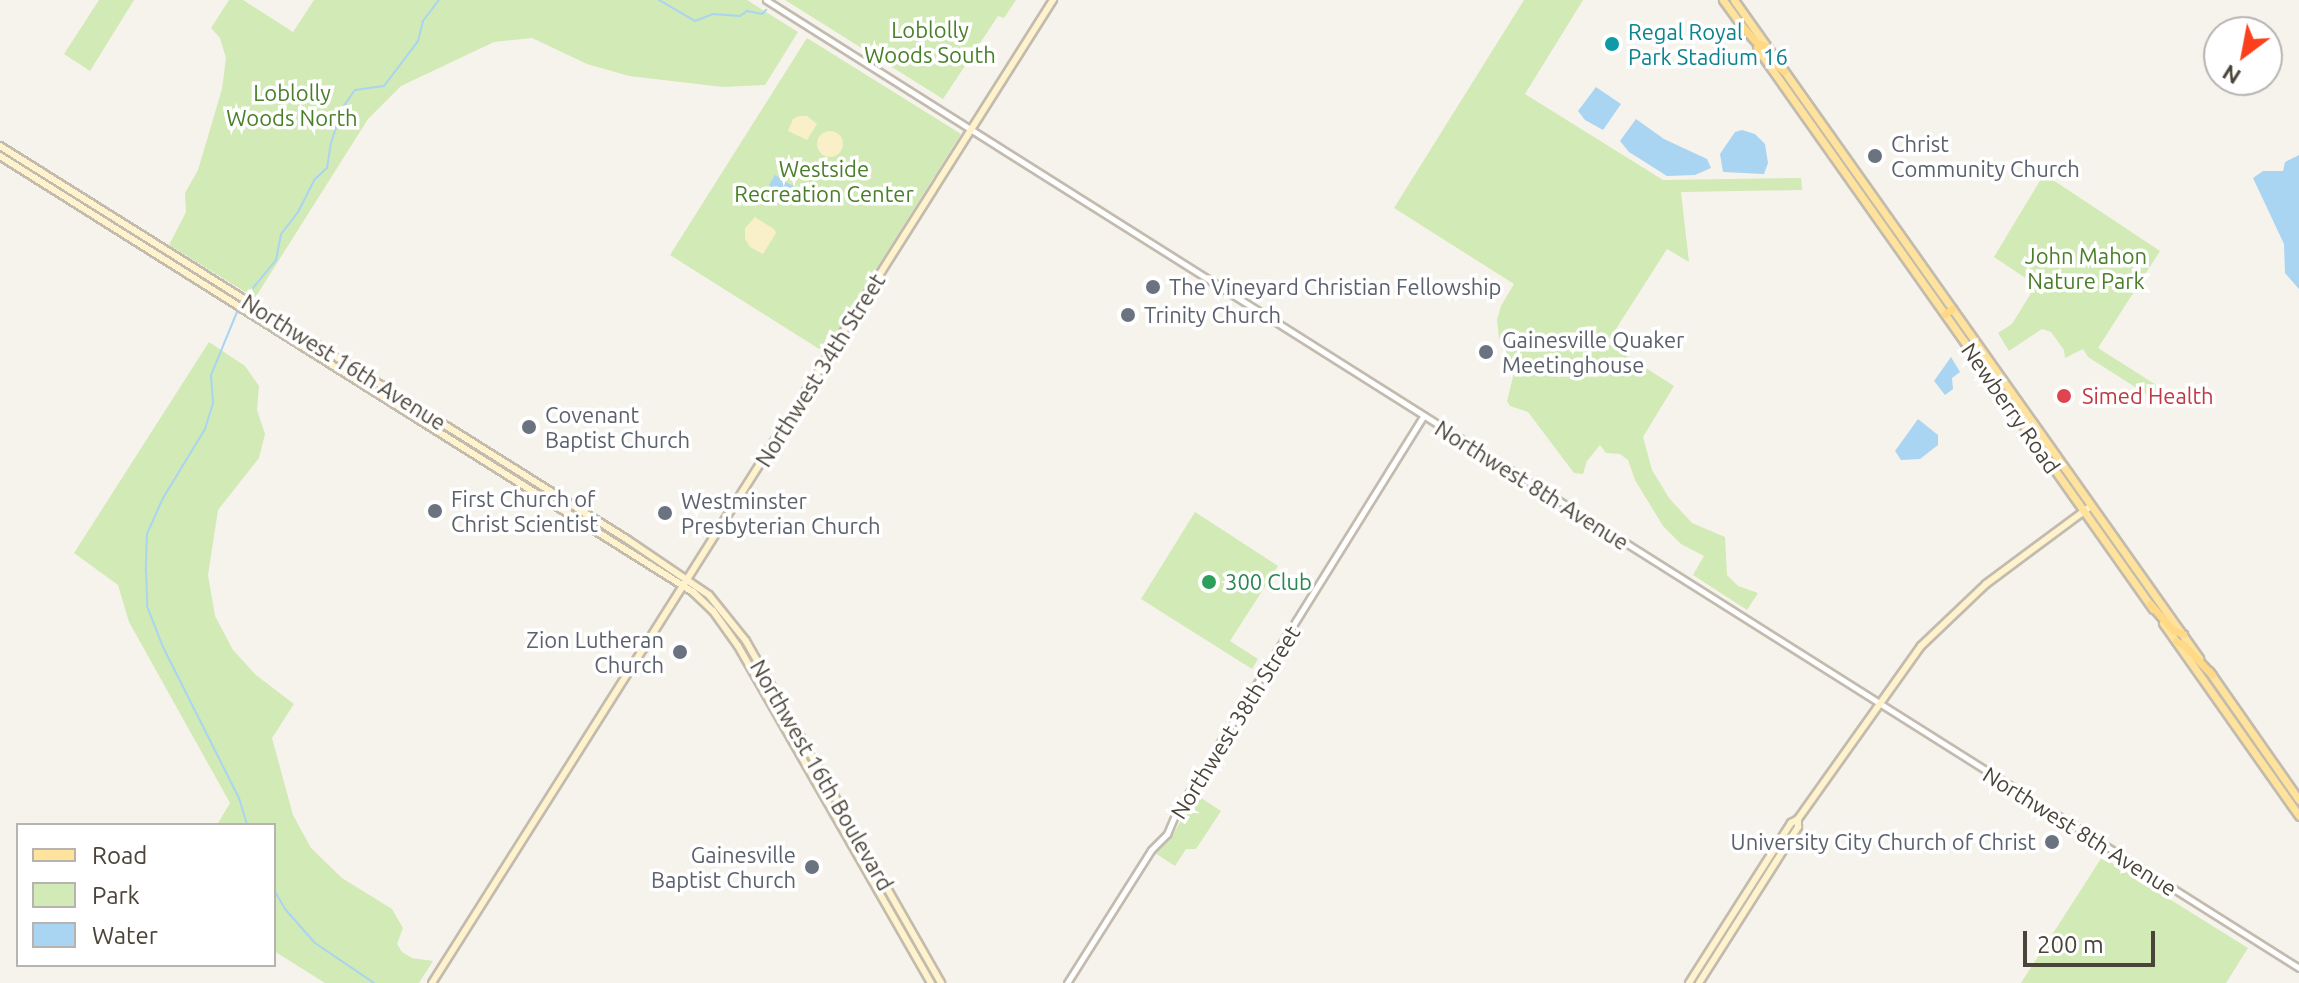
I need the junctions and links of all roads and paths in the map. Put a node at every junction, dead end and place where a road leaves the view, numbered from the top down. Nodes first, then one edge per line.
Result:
1 (766, 0) edge
2 (1053, 0) edge
3 (1723, 0) edge
4 (1734, 0) edge
5 (1740, 24) junction
6 (1766, 46) junction
7 (1757, 47) junction
8 (1784, 71) junction
9 (971, 131) junction
10 (1, 152) edge
11 (1948, 312) junction
12 (1423, 416) junction
13 (2088, 509) junction
14 (686, 581) junction
15 (2150, 604) junction
16 (2183, 634) junction
17 (2176, 641) junction
18 (2212, 675) junction
19 (1878, 704) junction
20 (2299, 800) edge
21 (2299, 816) edge
22 (2299, 968) edge
23 (1699, 978) edge
24 (432, 983) edge
25 (931, 983) edge
26 (941, 983) edge
27 (1067, 983) edge
28 (1689, 983) edge

1 - 9 street, Northwest 8th Avenue
2 - 9 main road, Northwest 34th Street
3 - 5 main road, Newberry Road
4 - 6 main road, Newberry Road
5 - 6 highway
5 - 7 main road, Newberry Road
6 - 8 main road, Newberry Road
7 - 8 highway
7 - 11 main road, Newberry Road
8 - 11 main road, Newberry Road
9 - 12 street, Northwest 8th Avenue
9 - 14 main road, Northwest 34th Street
10 - 14 main road, Northwest 16th Avenue
11 - 13 main road, Newberry Road
12 - 19 street, Northwest 8th Avenue
12 - 27 street, Northwest 38th Street
13 - 15 main road, Newberry Road
13 - 16 main road, Newberry Road
13 - 19 main road
14 - 24 main road, Northwest 34th Street
14 - 25 main road, Northwest 16th Boulevard
14 - 26 main road, Northwest 16th Boulevard
15 - 16 highway
15 - 17 main road, Newberry Road
16 - 18 main road, Newberry Road
17 - 18 highway
17 - 21 main road, Newberry Road
18 - 20 main road, Newberry Road
19 - 22 street, Northwest 8th Avenue
19 - 23 main road
23 - 28 main road

